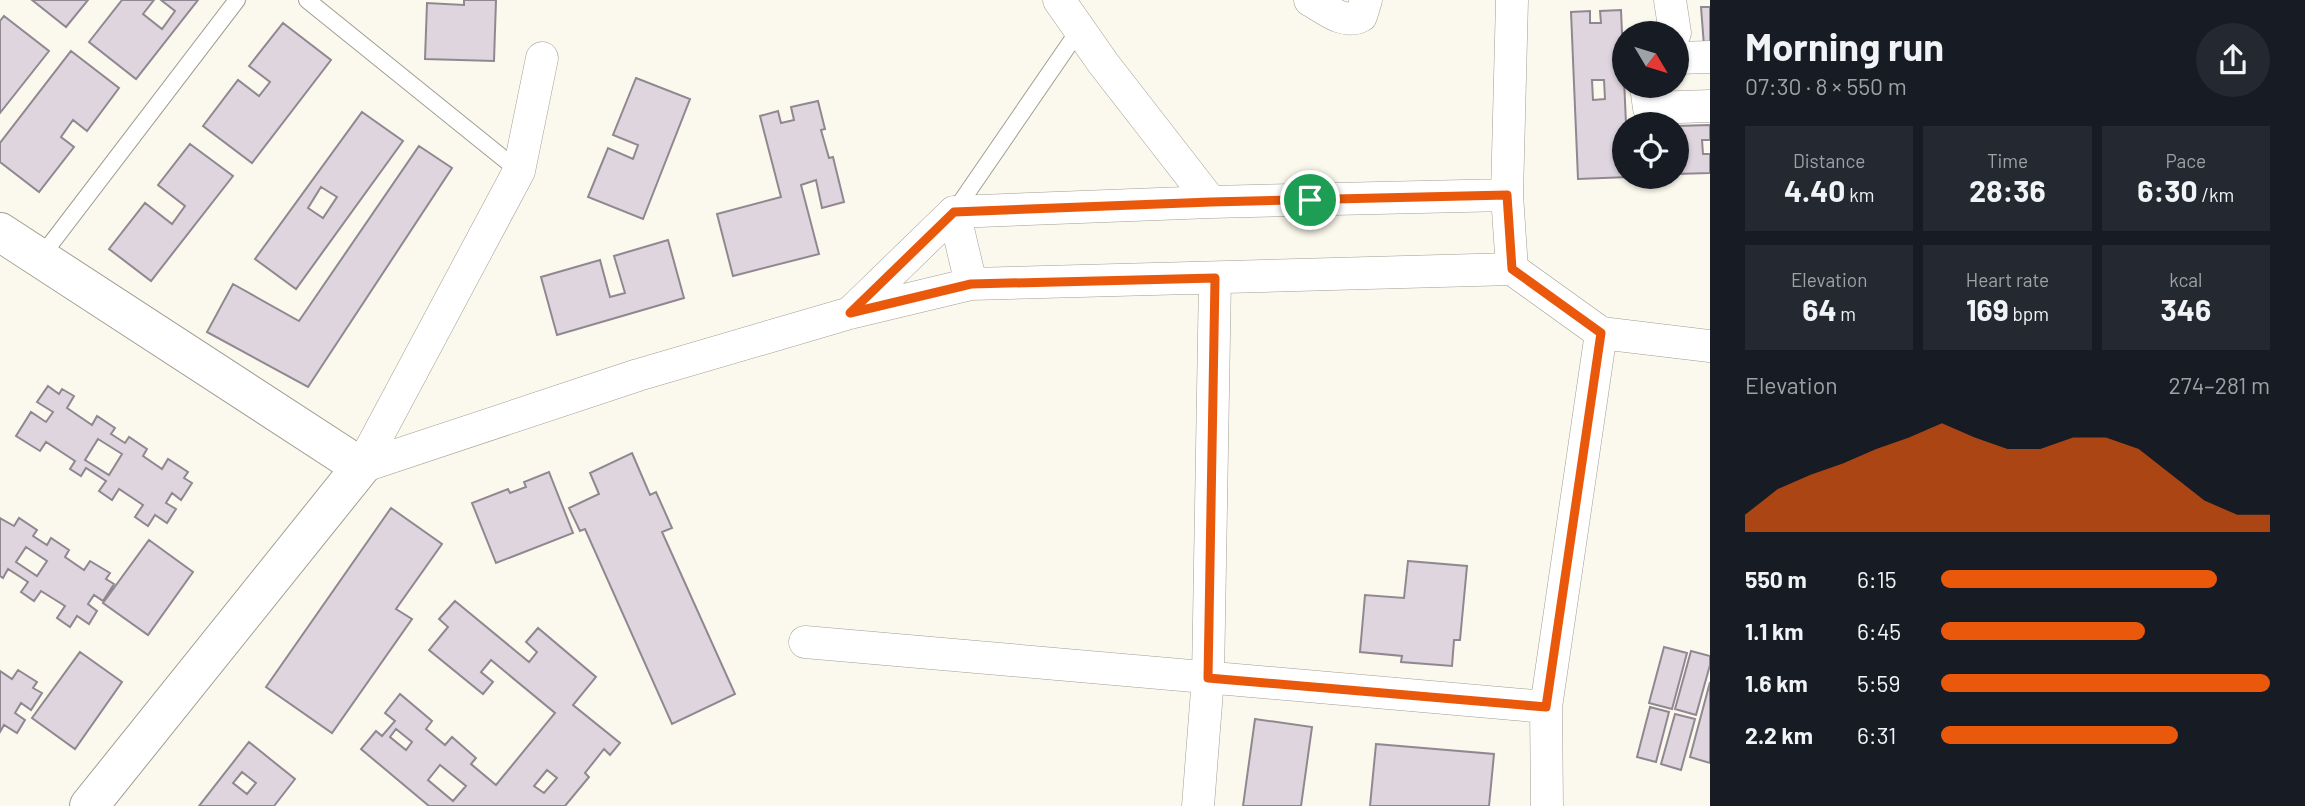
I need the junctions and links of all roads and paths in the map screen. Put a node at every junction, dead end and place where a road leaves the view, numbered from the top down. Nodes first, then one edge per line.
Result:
1 (237, 0) edge
2 (307, 0) edge
3 (1059, 0) edge
4 (1310, 0) edge
5 (1366, 0) edge
6 (1512, 0) edge
7 (1670, 0) edge
8 (1673, 21) edge
9 (1079, 30) junction
10 (1689, 53) edge
11 (1710, 57) edge
12 (542, 58) dead end
13 (1648, 98) edge
14 (1710, 106) edge
15 (519, 171) junction
16 (1507, 195) junction
17 (1211, 202) junction
18 (954, 212) junction
19 (0, 232) edge
20 (40, 258) junction
21 (1512, 269) junction
22 (1215, 278) junction
23 (971, 284) junction
24 (850, 313) junction
25 (1601, 333) junction
26 (1710, 346) edge
27 (361, 467) junction
28 (805, 642) dead end
29 (1208, 678) junction
30 (1546, 707) junction
31 (89, 806) edge
32 (1198, 806) edge
33 (1547, 806) edge

1 - 20 lane
2 - 15 lane
3 - 9 street
4 - 5 street
6 - 16 street
7 - 8 street
9 - 17 street
9 - 18 lane
10 - 11 street
12 - 15 street
13 - 14 street
15 - 27 street
16 - 17 street
16 - 21 street
17 - 18 street
18 - 23 street
18 - 24 street
19 - 20 street
20 - 27 street
21 - 22 street
21 - 25 street
22 - 23 street
22 - 29 street
23 - 24 street
24 - 27 street
25 - 26 street
25 - 30 street
27 - 31 street
28 - 29 street
29 - 30 street
29 - 32 street
30 - 33 street

